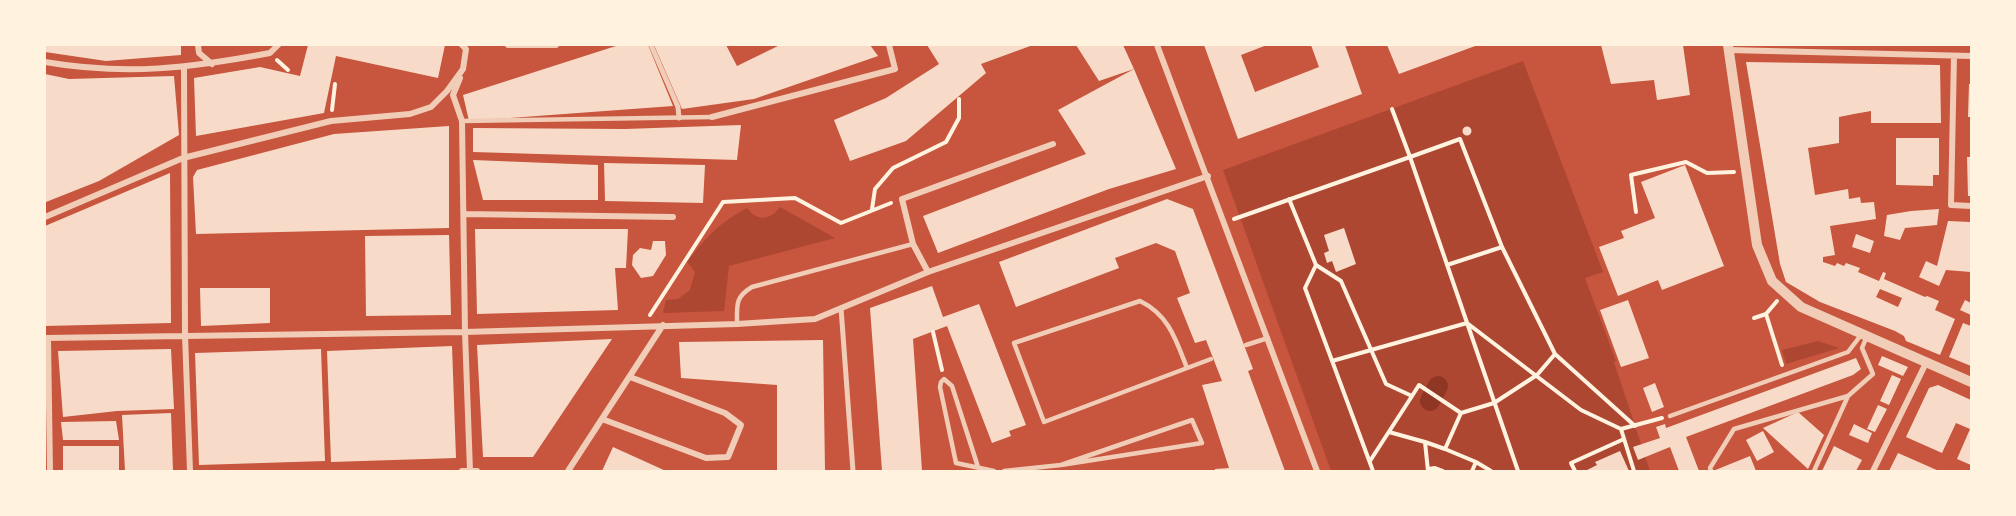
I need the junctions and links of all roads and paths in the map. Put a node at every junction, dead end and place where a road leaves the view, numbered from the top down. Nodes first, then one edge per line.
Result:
1 (198, 45) edge
2 (278, 45) edge
3 (462, 45) edge
4 (508, 45) edge
5 (556, 45) edge
6 (651, 45) edge
7 (889, 45) edge
8 (1158, 45) edge
9 (1729, 48) edge
10 (1954, 56) junction
11 (1971, 56) edge
12 (45, 62) edge
13 (212, 63) junction
14 (184, 68) junction
15 (463, 69) junction
16 (335, 84) dead end
17 (959, 99) dead end
18 (1392, 109) dead end
19 (712, 117) joint
20 (679, 118) junction
21 (331, 121) junction
22 (462, 122) junction
23 (1053, 144) dead end
24 (1410, 157) junction
25 (183, 158) junction
26 (1746, 171) junction
27 (1208, 176) junction
28 (902, 199) junction
29 (1289, 199) junction
30 (1971, 206) edge
31 (873, 209) junction
32 (1636, 212) dead end
33 (46, 214) edge
34 (464, 214) junction
35 (674, 217) dead end
36 (1225, 222) junction
37 (913, 244) junction
38 (1502, 247) junction
39 (1316, 265) junction
40 (1447, 265) junction
41 (928, 272) junction
42 (1785, 292) junction
43 (841, 308) junction
44 (1766, 314) junction
45 (1754, 318) dead end
46 (1467, 323) junction
47 (737, 324) junction
48 (643, 326) junction
49 (663, 326) junction
50 (465, 332) junction
51 (933, 332) dead end
52 (185, 335) junction
53 (1864, 335) junction
54 (47, 338) edge
55 (1268, 338) junction
56 (1246, 345) dead end
57 (1372, 351) junction
58 (1555, 354) junction
59 (1211, 359) dead end
60 (1332, 361) junction
61 (1926, 363) junction
62 (1781, 364) dead end
63 (1187, 368) junction
64 (1537, 375) junction
65 (630, 377) junction
66 (945, 379) junction
67 (1971, 382) edge
68 (1412, 396) junction
69 (1848, 396) junction
70 (1494, 403) junction
71 (1461, 413) junction
72 (1670, 416) joint
73 (602, 419) junction
74 (1635, 426) junction
75 (1621, 429) junction
76 (1389, 432) junction
77 (1624, 439) junction
78 (1425, 442) junction
79 (1445, 449) junction
80 (1369, 462) junction
81 (1476, 462) junction
82 (1061, 465) junction
83 (978, 467) junction
84 (1428, 470) edge
85 (50, 471) edge
86 (190, 471) edge
87 (462, 471) edge
88 (470, 471) edge
89 (477, 471) edge
90 (568, 471) edge
91 (853, 471) edge
92 (994, 471) edge
93 (1004, 471) edge
94 (1063, 471) edge
95 (1317, 471) edge
96 (1373, 471) edge
97 (1443, 471) edge
98 (1472, 471) edge
99 (1491, 471) edge
100 (1518, 471) edge
101 (1575, 471) edge
102 (1634, 471) edge
103 (1711, 471) edge
104 (1814, 471) edge
105 (1873, 471) edge

1 - 13 street
2 - 13 street
3 - 15 street
4 - 5 street
6 - 20 street
7 - 19 street
8 - 27 street
9 - 10 street
9 - 26 street
10 - 11 street
10 - 30 street
12 - 14 street
13 - 14 street
14 - 25 street
15 - 21 street
15 - 22 street
16 - 21 path
17 - 31 path
18 - 24 path
19 - 20 lane
20 - 22 lane
21 - 25 street
22 - 34 street
23 - 28 street
24 - 29 path
24 - 38 path
24 - 40 path
25 - 33 street
25 - 52 street
26 - 32 path
26 - 42 street
27 - 36 street
27 - 41 street
28 - 31 path
28 - 37 street
29 - 36 path
29 - 39 path
31 - 48 path
34 - 35 street
34 - 50 street
36 - 55 street
37 - 41 street
37 - 47 lane
38 - 40 path
38 - 58 path
39 - 57 path
39 - 60 path
40 - 46 path
41 - 43 street
42 - 44 path
42 - 53 street
43 - 47 street
43 - 91 street
44 - 45 path
44 - 62 path
46 - 57 path
46 - 64 path
46 - 70 path
47 - 49 street
48 - 49 street
48 - 50 street
49 - 65 street
50 - 52 street
50 - 88 street
51 - 66 path
52 - 54 street
52 - 86 street
53 - 61 street
53 - 69 lane
53 - 72 lane
54 - 85 street
55 - 56 lane
55 - 95 street
57 - 60 path
57 - 68 path
58 - 64 path
58 - 74 path
59 - 63 lane
60 - 80 path
61 - 67 street
61 - 105 street
63 - 63 lane
64 - 70 path
64 - 75 path
65 - 73 street
65 - 73 street
66 - 83 lane
66 - 83 lane
68 - 71 path
68 - 76 path
69 - 103 lane
69 - 104 lane
70 - 71 path
70 - 100 path
71 - 79 path
72 - 74 path
73 - 90 street
74 - 75 path
75 - 77 path
76 - 78 path
76 - 80 path
77 - 101 path
77 - 102 path
78 - 79 path
78 - 84 path
79 - 81 path
80 - 96 path
81 - 98 path
81 - 99 path
82 - 82 lane
82 - 93 lane
82 - 94 lane
83 - 92 lane
84 - 97 path
87 - 88 street
88 - 89 street

